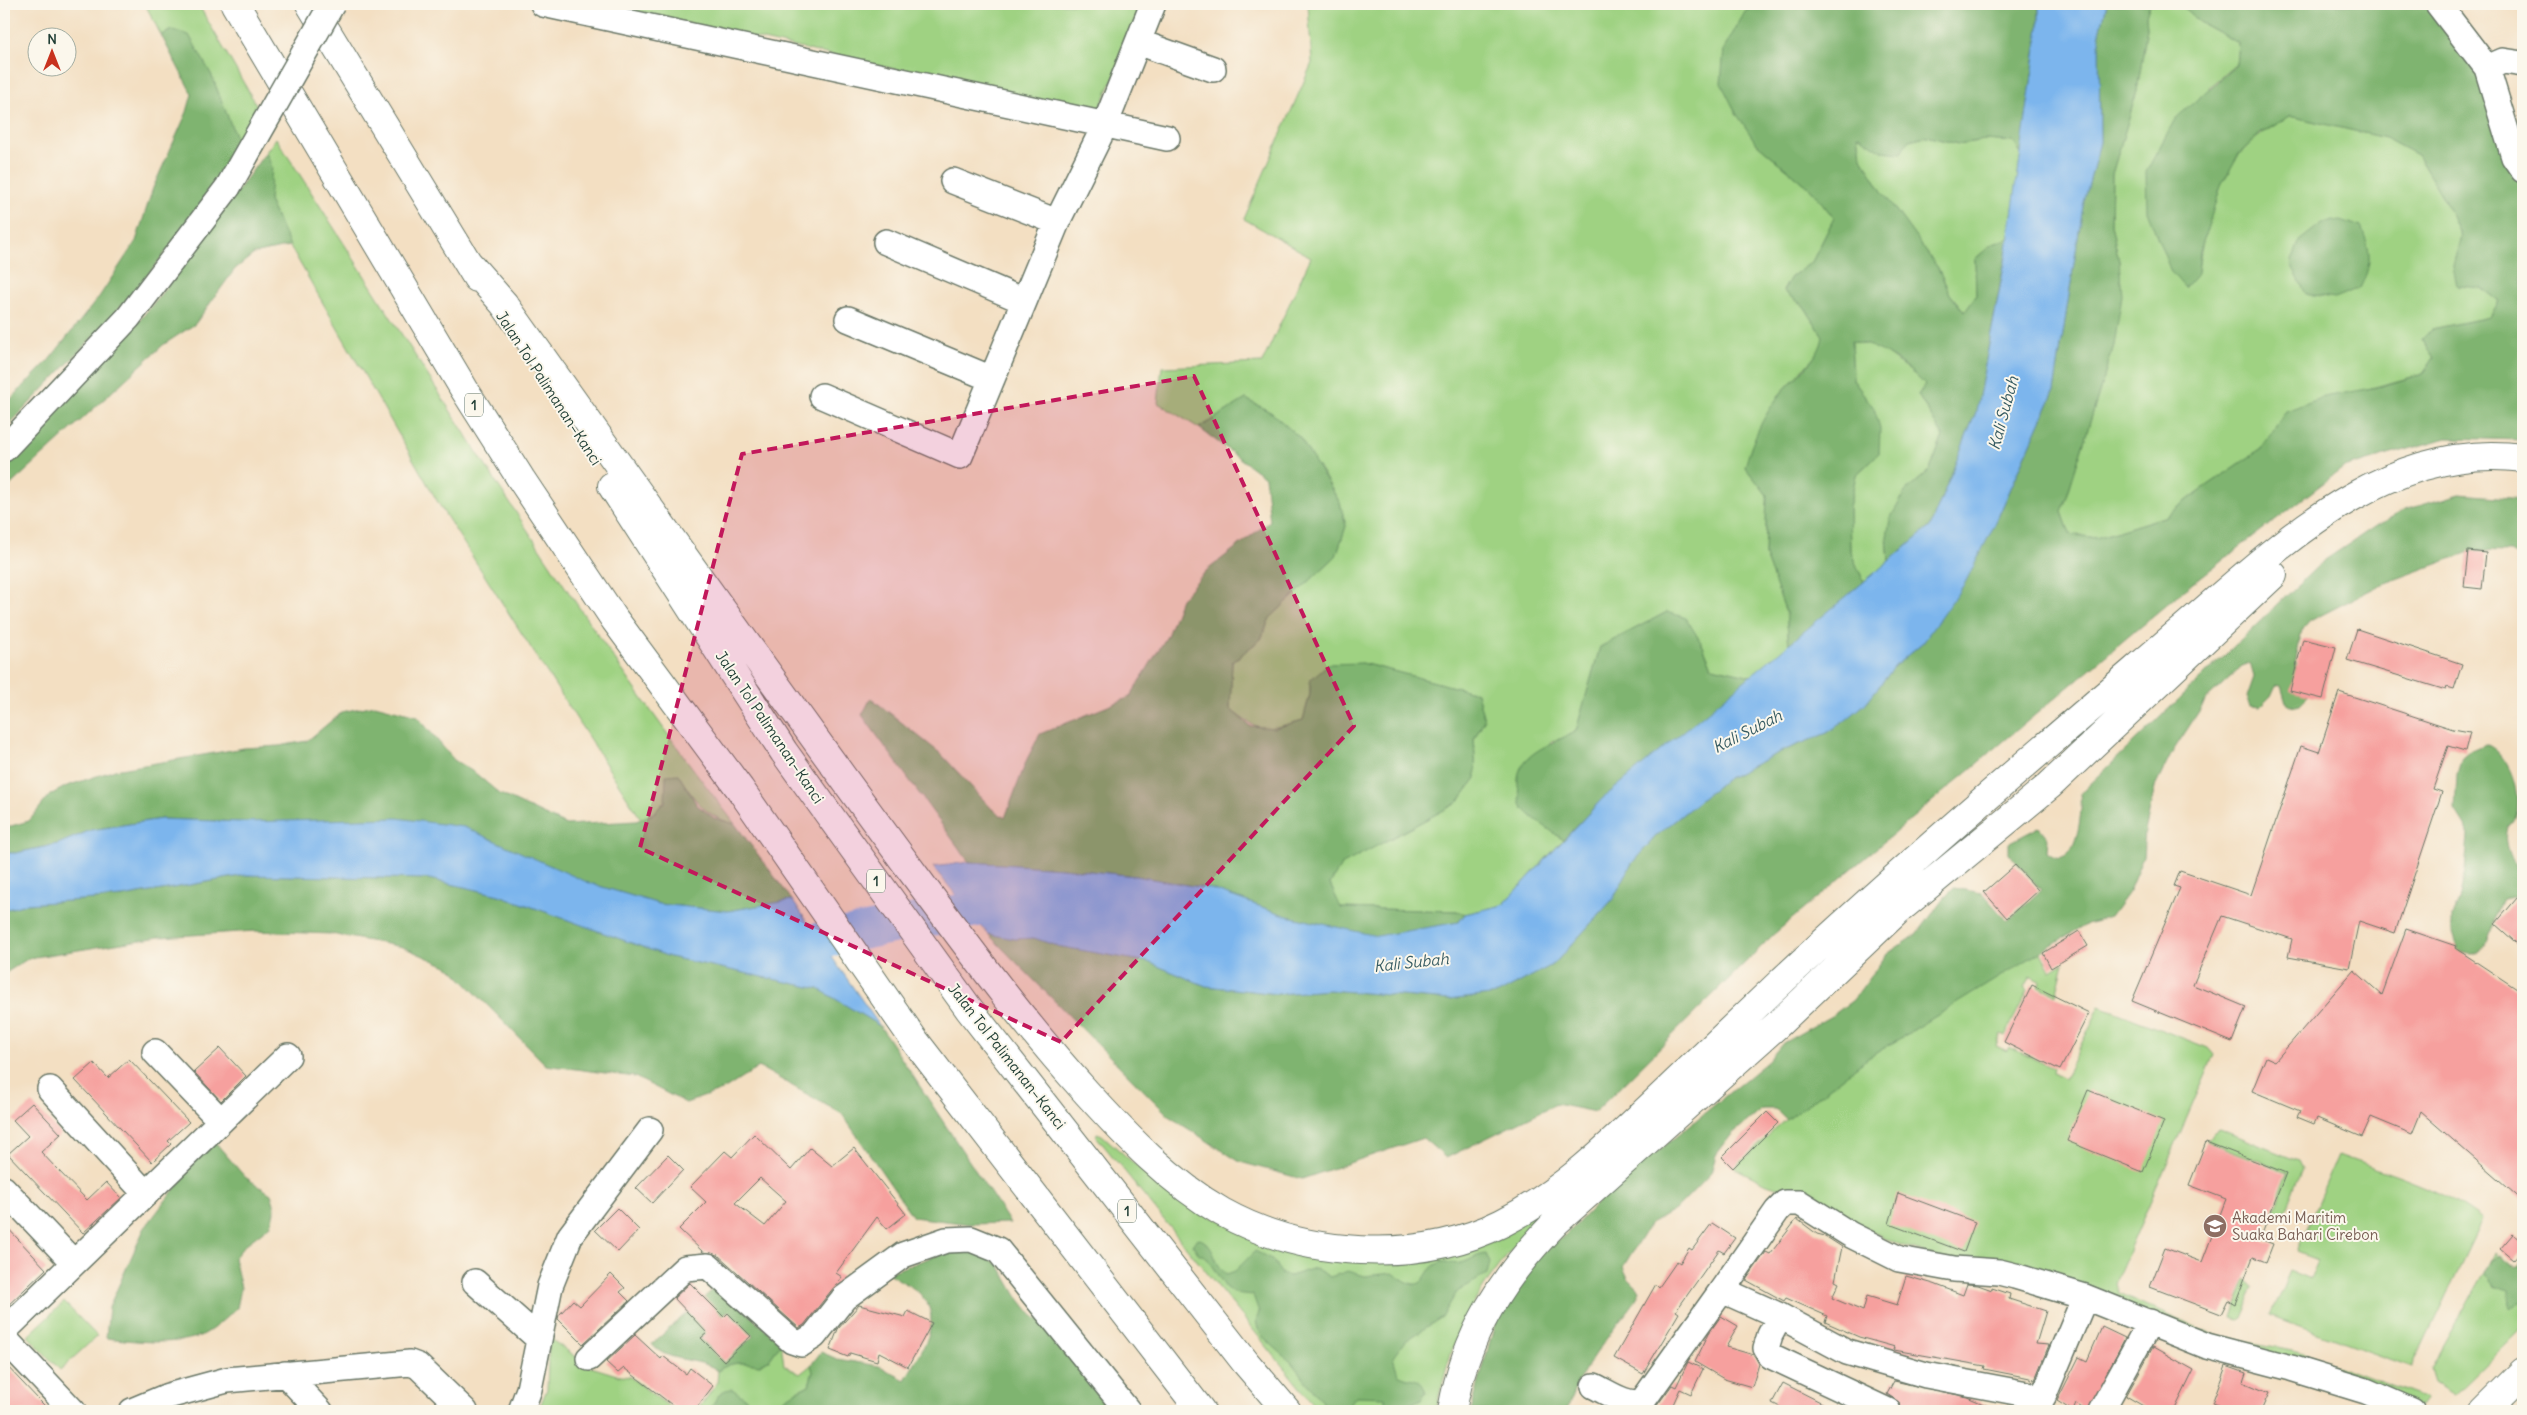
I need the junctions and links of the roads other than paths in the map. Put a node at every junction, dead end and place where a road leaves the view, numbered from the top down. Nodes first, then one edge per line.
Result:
1 (235, 4) edge
2 (310, 4) edge
3 (332, 4) edge
4 (543, 4) edge
5 (1154, 4) edge
6 (2438, 4) edge
7 (1138, 42) junction
8 (2523, 64) edge
9 (2487, 68) junction
10 (1213, 69) dead end
11 (1105, 125) junction
12 (1167, 138) dead end
13 (2523, 170) edge
14 (954, 181) dead end
15 (1057, 222) junction
16 (886, 242) dead end
17 (468, 263) junction
18 (1024, 301) junction
19 (848, 319) dead end
20 (992, 379) junction
21 (822, 396) dead end
22 (4, 448) edge
23 (2523, 458) edge
24 (2523, 472) edge
25 (155, 1052) dead end
26 (288, 1056) dead end
27 (50, 1089) dead end
28 (221, 1121) junction
29 (650, 1130) dead end
30 (4, 1188) edge
31 (146, 1194) junction
32 (74, 1263) junction
33 (474, 1282) dead end
34 (1722, 1290) junction
35 (2085, 1297) junction
36 (1780, 1316) junction
37 (2150, 1322) junction
38 (4, 1331) edge
39 (4, 1338) edge
40 (539, 1339) junction
41 (589, 1358) dead end
42 (2523, 1372) edge
43 (285, 1374) junction
44 (1594, 1386) dead end
45 (175, 1404) edge
46 (2039, 1404) edge
47 (73, 1411) edge
48 (132, 1411) edge
49 (320, 1411) edge
50 (464, 1411) edge
51 (521, 1411) edge
52 (1128, 1411) edge
53 (1201, 1411) edge
54 (1287, 1411) edge
55 (1452, 1411) edge
56 (1888, 1411) edge
57 (2101, 1411) edge
58 (2412, 1411) edge
59 (2484, 1411) edge

1 - 53 highway, 1
2 - 17 highway, Jalan Tol Palimanan–Kanci / 1
3 - 22 street, bridge
4 - 11 street
5 - 7 street
6 - 9 street
7 - 10 street
7 - 11 street
8 - 9 street
9 - 13 street
11 - 12 street
11 - 15 street
14 - 15 street
15 - 18 street
16 - 18 street
17 - 23 highway
17 - 54 highway, Jalan Tol Palimanan–Kanci / 1
18 - 20 street
19 - 20 street
20 - 21 street
24 - 55 highway
25 - 28 street
26 - 28 street
27 - 31 street
28 - 31 street
29 - 40 street
30 - 32 street
31 - 32 street
32 - 38 street
33 - 40 street
34 - 35 street
34 - 36 street
34 - 44 street
35 - 37 street
35 - 46 street
36 - 46 street
36 - 56 street
37 - 57 street
37 - 58 street
39 - 47 street
40 - 51 street
41 - 52 street
42 - 59 highway
43 - 45 street
43 - 49 street
43 - 50 street
45 - 48 street

